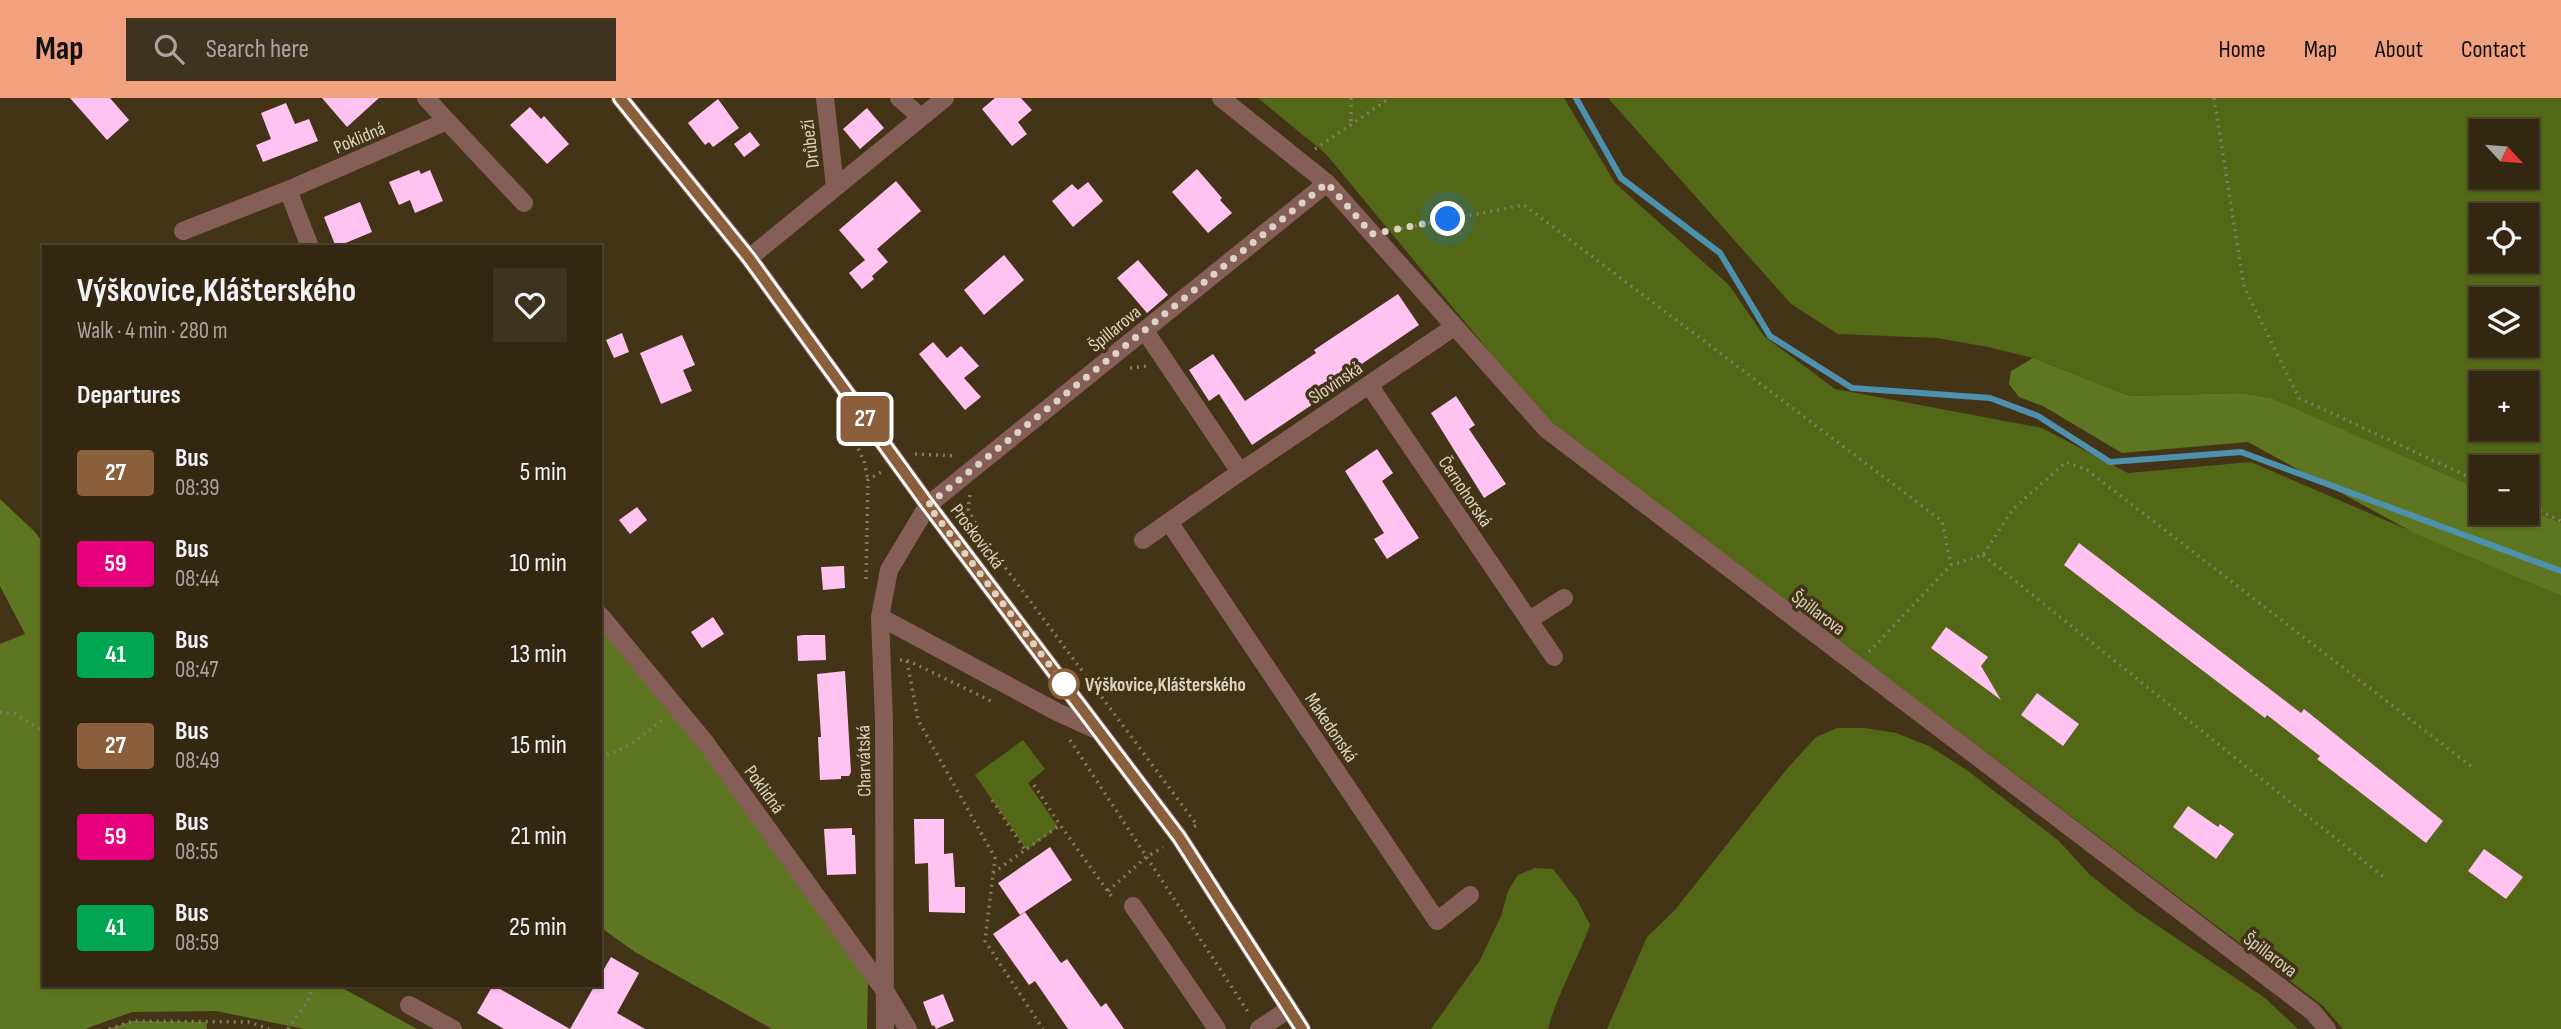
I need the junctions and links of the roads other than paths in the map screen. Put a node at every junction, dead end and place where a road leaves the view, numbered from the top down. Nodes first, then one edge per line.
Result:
1 (426, 98) edge
2 (620, 98) edge
3 (825, 98) edge
4 (899, 98) edge
5 (945, 98) edge
6 (1221, 98) edge
7 (921, 117) junction
8 (447, 121) junction
9 (1327, 183) junction
10 (835, 186) junction
11 (288, 190) junction
12 (524, 203) dead end
13 (183, 231) dead end
14 (309, 245) edge
15 (749, 258) junction
16 (1454, 327) junction
17 (1144, 331) junction
18 (1369, 385) junction
19 (1240, 472) junction
20 (928, 505) junction
21 (1169, 522) junction
22 (1143, 540) dead end
23 (1564, 598) dead end
24 (602, 617) edge
25 (880, 617) junction
26 (1529, 620) junction
27 (1554, 657) dead end
28 (1100, 732) junction
29 (1470, 895) dead end
30 (1133, 906) dead end
31 (887, 994) junction
32 (410, 1005) dead end
33 (1289, 1009) junction
34 (453, 1029) edge
35 (886, 1029) edge
36 (908, 1029) edge
37 (1217, 1029) edge
38 (1259, 1029) edge
39 (1302, 1029) edge
40 (2327, 1029) edge

1 - 8 street
2 - 15 street, Proskovická
3 - 10 street, Drůbeží
4 - 7 street
5 - 7 street
6 - 9 street, Špillarova
7 - 10 street
8 - 11 street, Poklidná
8 - 12 street
9 - 16 street, Špillarova
9 - 17 street, Špillarova
10 - 15 street
11 - 13 street, Poklidná
11 - 14 street
15 - 20 street, Proskovická
16 - 18 street, Slovinská
16 - 40 street, Špillarova
17 - 19 street
17 - 20 street, Špillarova
18 - 19 street, Slovinská
18 - 26 street, Černohorská
19 - 21 street, Slovinská
20 - 25 street, Charvátská
20 - 28 street, Proskovická
21 - 22 street, Slovinská
21 - 29 street, Makedonská
23 - 26 street
24 - 31 street, Poklidná
25 - 28 street
25 - 31 street, Charvátská
26 - 27 street, Černohorská
28 - 33 street, Proskovická
30 - 37 street
31 - 35 street, Charvátská
31 - 36 street, Poklidná
32 - 34 street
33 - 38 street
33 - 39 street, Proskovická

